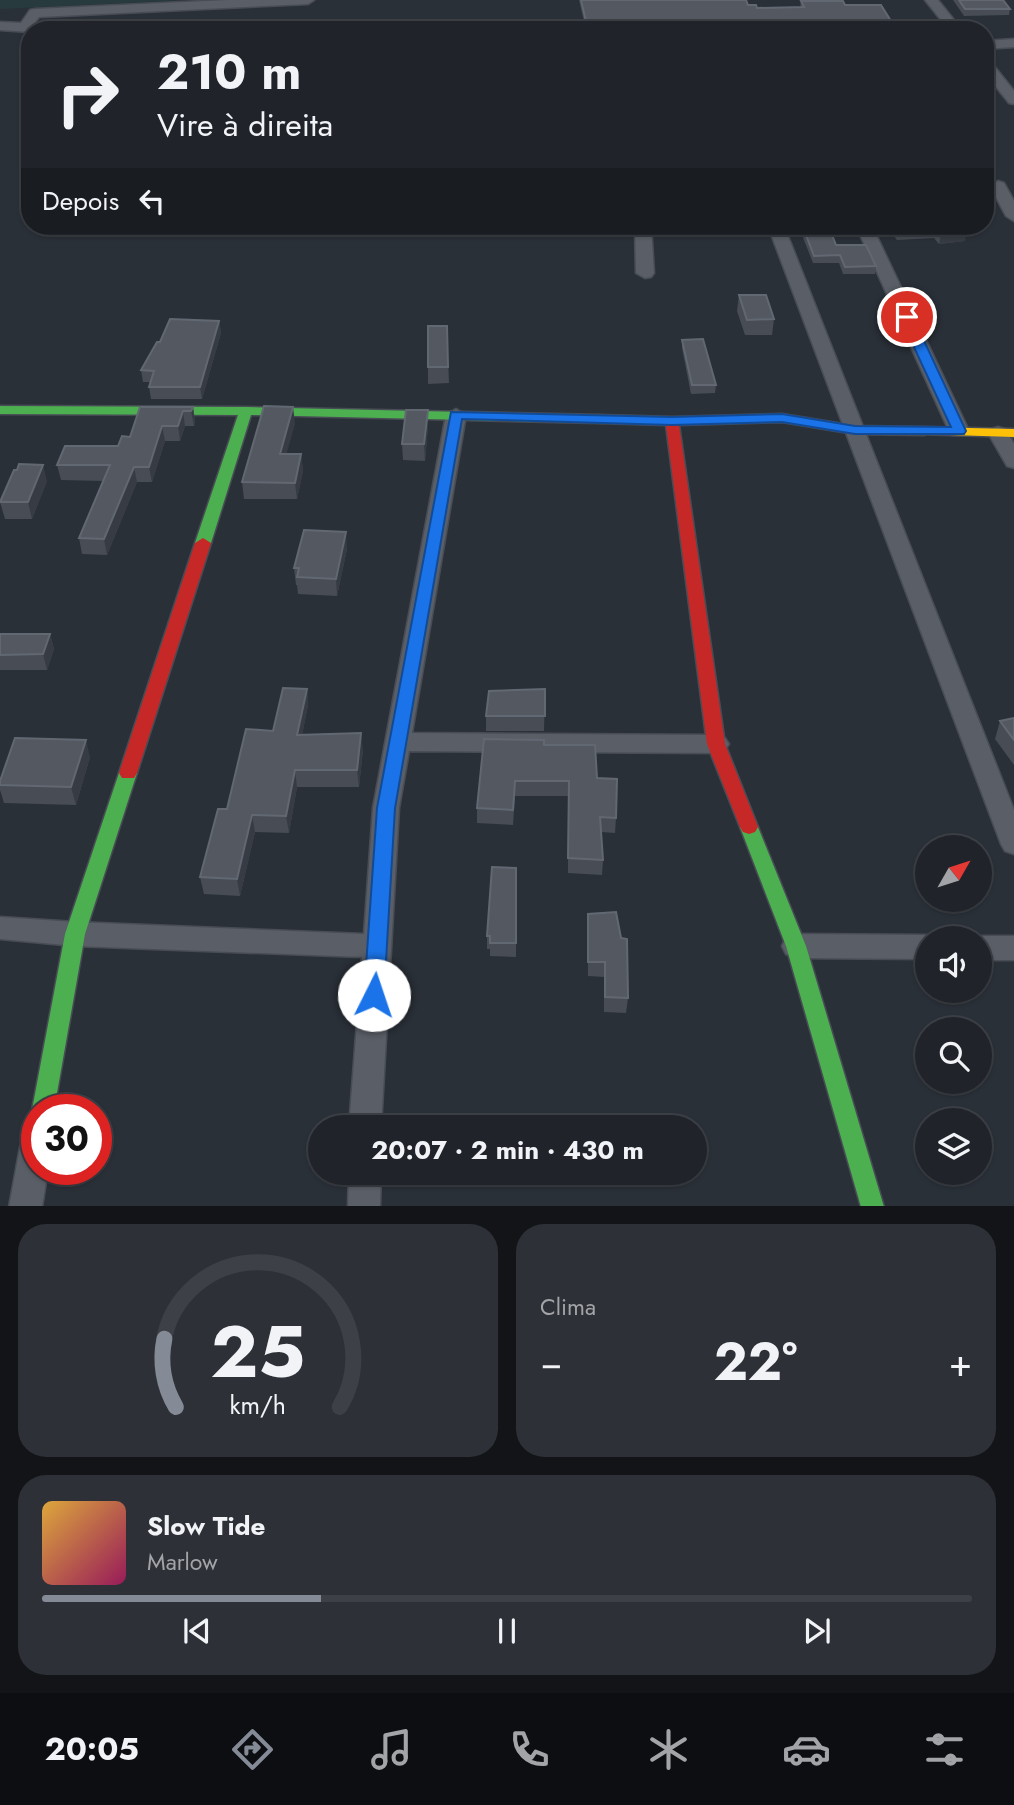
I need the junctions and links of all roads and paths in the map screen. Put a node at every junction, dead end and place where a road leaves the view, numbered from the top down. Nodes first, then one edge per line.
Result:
1 (308, 0) edge
2 (931, 0) edge
3 (33, 21) edge
4 (948, 21) edge
5 (0, 26) edge
6 (21, 28) edge
7 (1014, 43) edge
8 (994, 44) edge
9 (994, 75) edge
10 (1014, 100) edge
11 (999, 186) edge
12 (1014, 216) edge
13 (643, 235) edge
14 (779, 235) edge
15 (868, 235) edge
16 (645, 273) dead end
17 (0, 410) edge
18 (246, 411) junction
19 (456, 415) junction
20 (672, 421) junction
21 (855, 430) junction
22 (960, 431) junction
23 (1006, 433) edge
24 (1014, 462) edge
25 (398, 741) junction
26 (716, 744) junction
27 (1014, 844) edge
28 (0, 928) edge
29 (75, 934) junction
30 (377, 946) junction
31 (796, 946) junction
32 (915, 947) edge
33 (992, 948) edge
34 (1014, 948) edge
35 (46, 1094) edge
36 (366, 1115) edge
37 (29, 1185) edge
38 (365, 1185) edge
39 (869, 1204) edge
40 (25, 1206) edge
41 (364, 1206) edge

1 - 3 street
2 - 4 street
5 - 6 street
7 - 8 street
9 - 10 street
11 - 12 street
13 - 16 street
14 - 21 street
15 - 22 street
17 - 18 street
18 - 19 street
18 - 29 street
19 - 20 street
19 - 25 street
20 - 21 street
20 - 26 street
21 - 22 street
21 - 27 street
22 - 23 street
23 - 24 street
25 - 26 street
25 - 30 street
26 - 31 street
28 - 29 street
29 - 30 street
29 - 35 street
30 - 36 street
31 - 32 street
31 - 39 street
33 - 34 street
37 - 40 street
38 - 41 street

